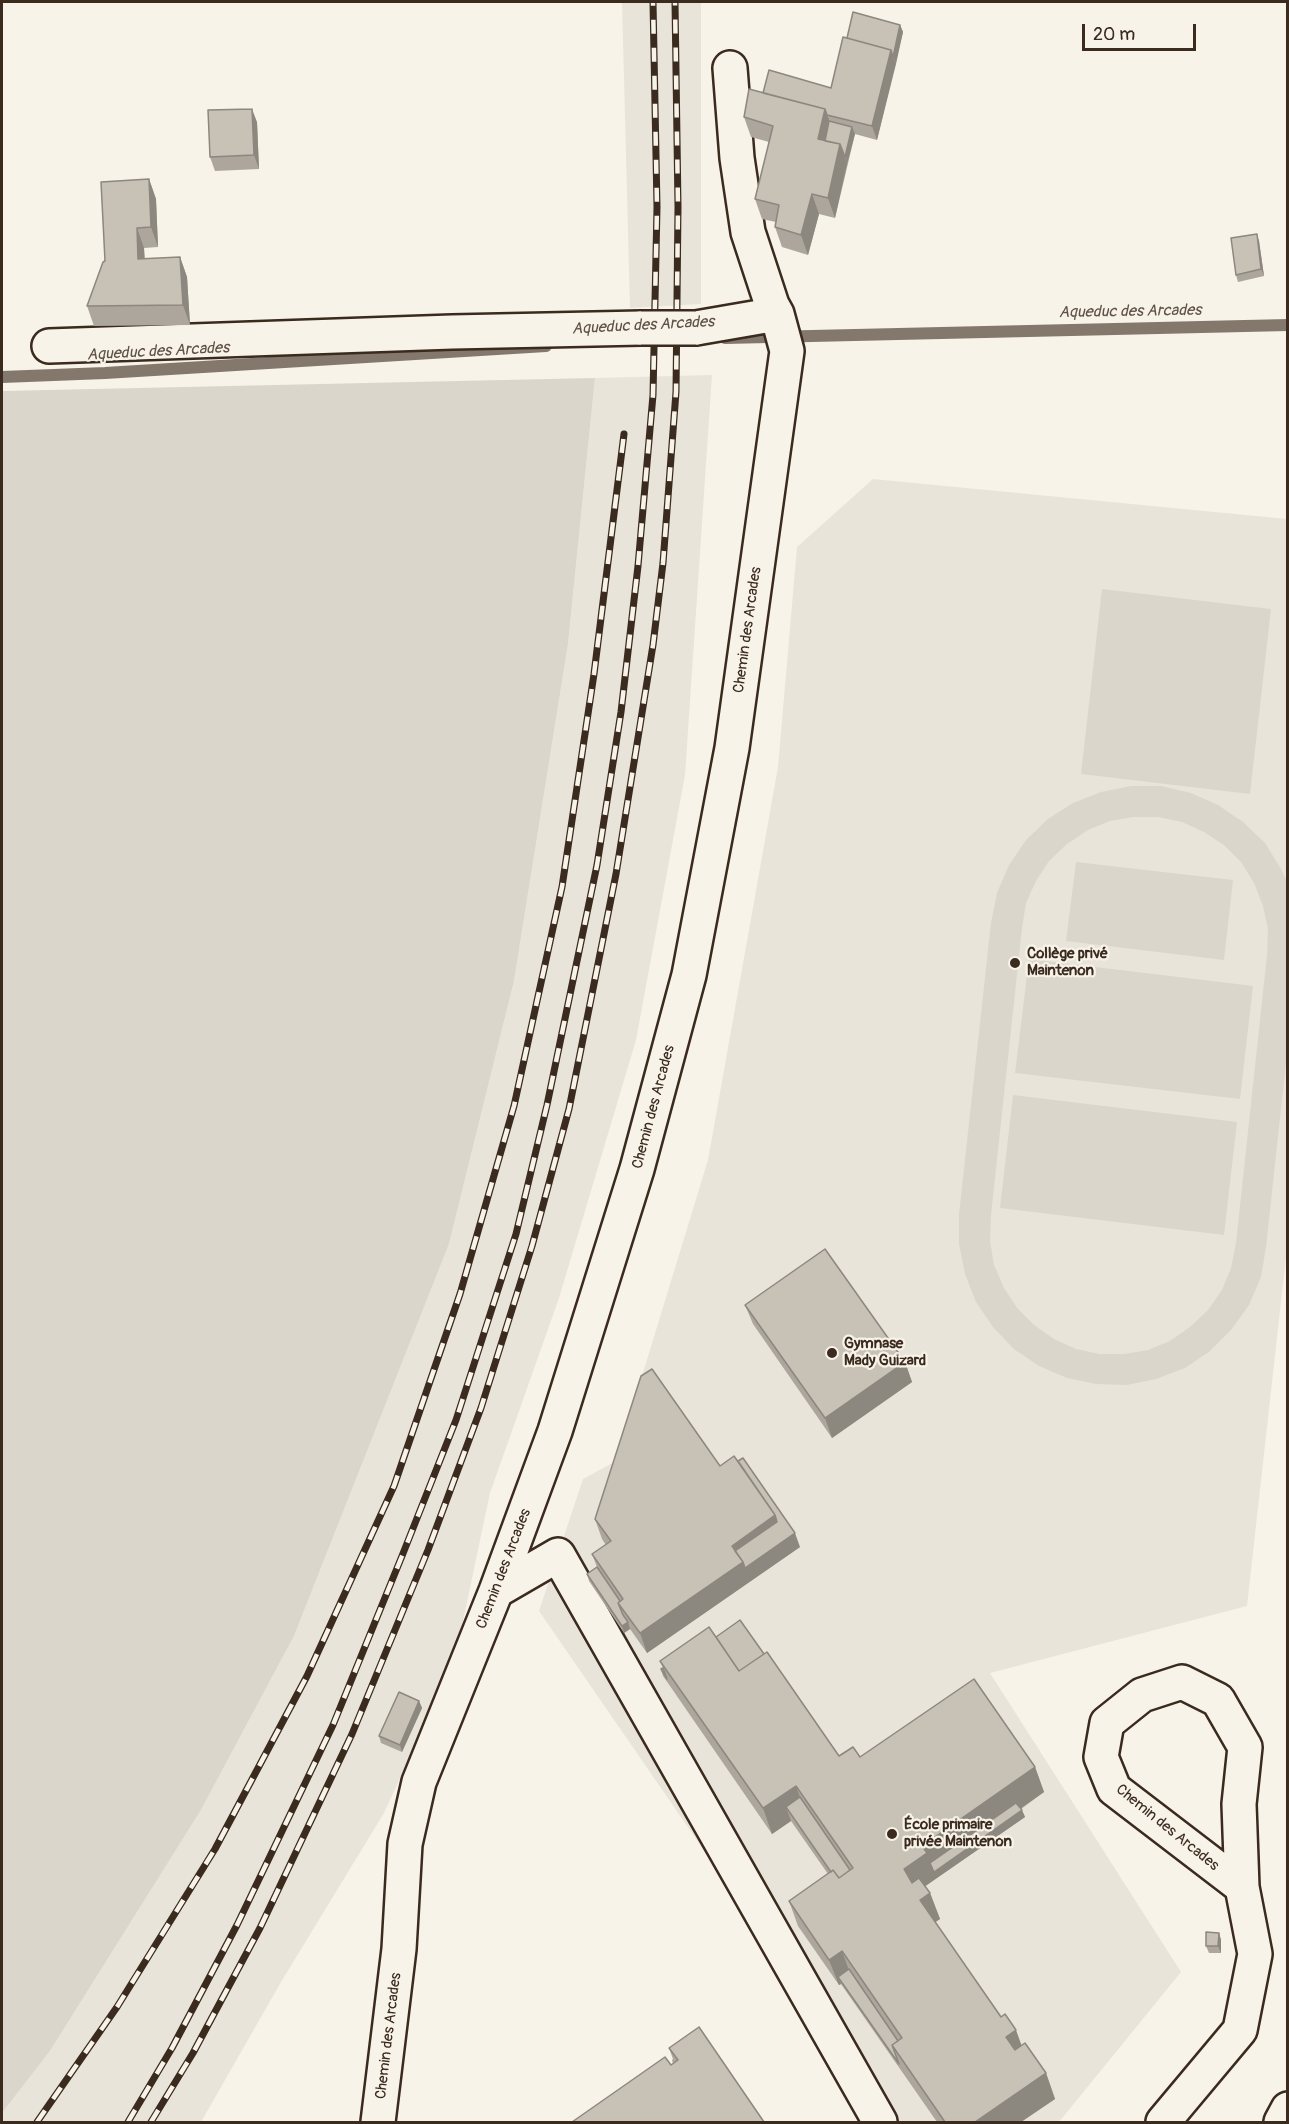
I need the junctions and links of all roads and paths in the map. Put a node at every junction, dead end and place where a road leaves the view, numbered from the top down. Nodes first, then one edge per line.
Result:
1 (730, 68) dead end
2 (777, 314) junction
3 (49, 345) dead end
4 (496, 1591) junction
5 (1242, 1887) junction
6 (1287, 2109) edge
7 (378, 2122) edge
8 (880, 2122) edge
9 (1163, 2122) edge
10 (1281, 2122) edge

1 - 2 street, Chemin des Arcades
2 - 3 street, bridge
2 - 4 street, Chemin des Arcades
4 - 7 street, Chemin des Arcades
4 - 8 street
5 - 5 street, Chemin des Arcades
5 - 9 street, Chemin des Arcades
6 - 10 street

